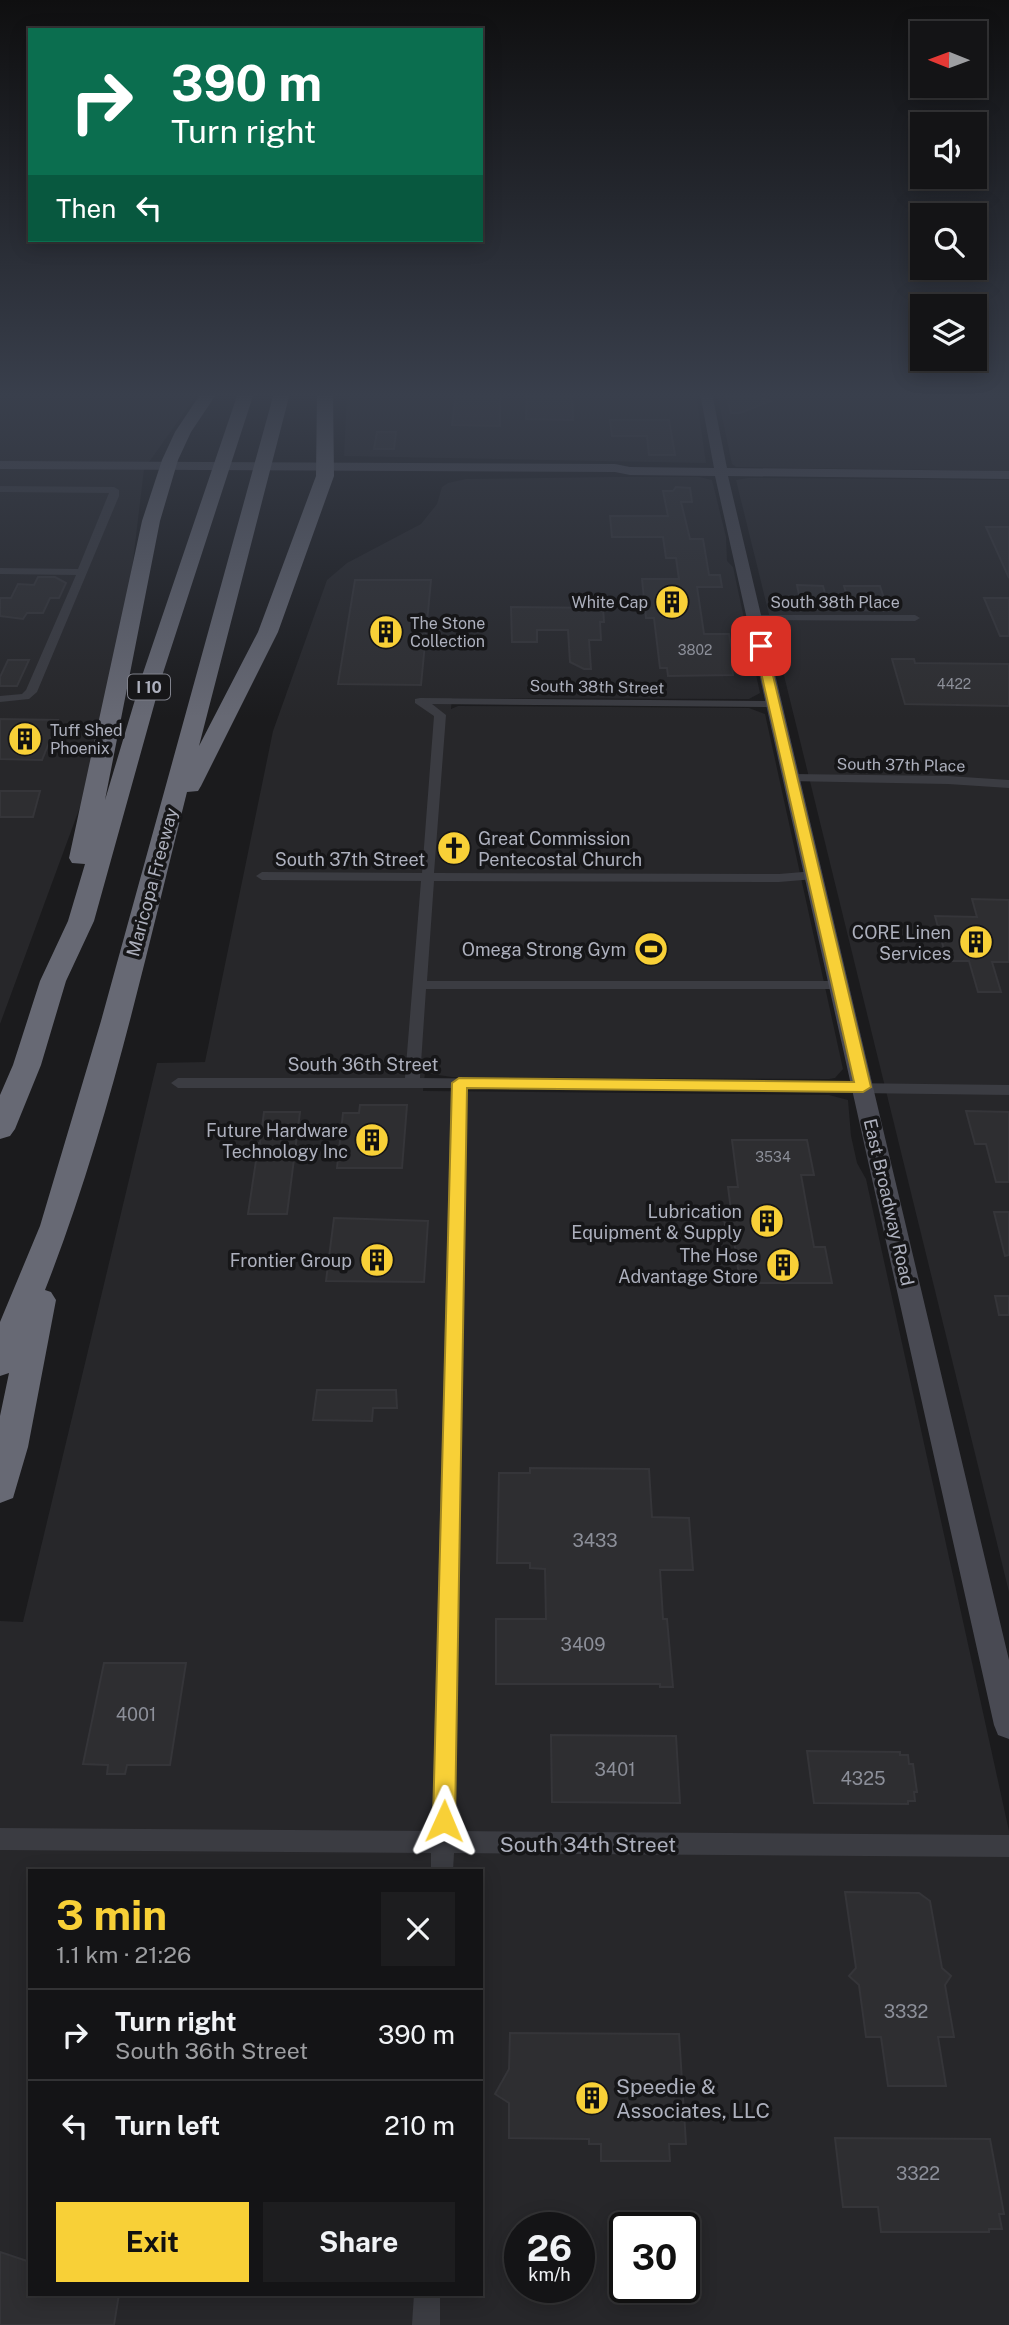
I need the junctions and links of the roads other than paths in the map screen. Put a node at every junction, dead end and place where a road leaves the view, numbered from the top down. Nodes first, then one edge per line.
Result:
1 (112, 502) edge
2 (160, 502) edge
3 (210, 502) edge
4 (253, 502) edge
5 (315, 502) edge
6 (727, 502) edge
7 (0, 571) edge
8 (82, 572) junction
9 (754, 617) junction
10 (915, 618) dead end
11 (0, 699) edge
12 (775, 704) junction
13 (792, 778) junction
14 (1009, 784) edge
15 (163, 839) junction
16 (815, 875) junction
17 (262, 876) dead end
18 (428, 876) junction
19 (53, 981) junction
20 (420, 985) junction
21 (840, 985) junction
22 (178, 1083) dead end
23 (412, 1083) junction
24 (459, 1083) junction
25 (863, 1087) junction
26 (1009, 1090) edge
27 (0, 1129) edge
28 (50, 1237) junction
29 (0, 1363) edge
30 (0, 1488) edge
31 (1009, 1725) edge
32 (0, 1839) edge
33 (443, 1843) junction
34 (1009, 1846) edge
35 (443, 1869) edge
36 (427, 2296) edge
37 (426, 2325) edge

1 - 8 street
2 - 19 highway
3 - 19 highway, I 10
4 - 15 highway, Maricopa Freeway
5 - 15 highway
6 - 9 main road, East Broadway Road
7 - 8 street
8 - 11 street
9 - 10 street, South 38th Place
9 - 12 main road, East Broadway Road
12 - 13 main road, East Broadway Road
12 - 18 street, South 38th Street
13 - 14 street, South 37th Place
13 - 16 main road, East Broadway Road
15 - 28 highway, Maricopa Freeway
16 - 18 street, South 37th Street
16 - 21 main road, East Broadway Road
17 - 18 street, South 37th Street
18 - 20 street
19 - 27 highway, I 10
20 - 21 street
20 - 23 street
21 - 25 main road, East Broadway Road
22 - 23 street, South 36th Street
23 - 24 street, South 36th Street
24 - 25 street, South 36th Street
24 - 33 street
25 - 26 street, South 36th Street
25 - 31 main road, East Broadway Road
28 - 29 highway, Maricopa Freeway
28 - 30 highway
32 - 33 street, South 34th Street
33 - 34 street, South 34th Street
33 - 35 street
36 - 37 street

